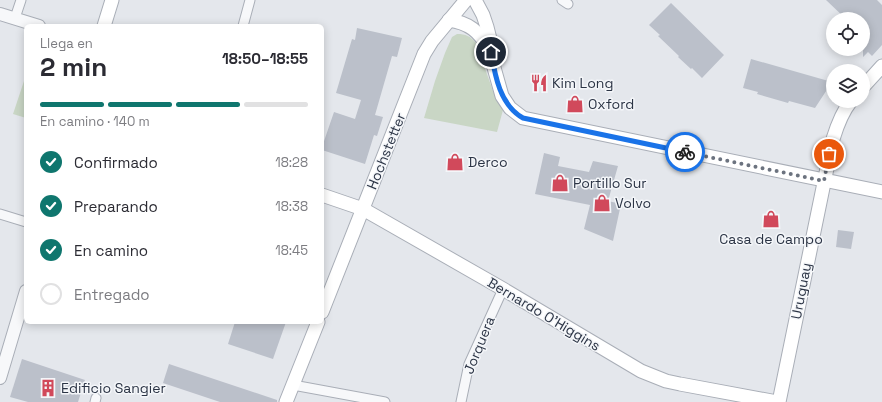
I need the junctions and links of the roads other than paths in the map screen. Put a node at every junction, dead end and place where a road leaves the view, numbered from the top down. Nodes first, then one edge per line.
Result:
1 (21, 0) edge
2 (112, 0) edge
3 (250, 0) edge
4 (466, 0) edge
5 (475, 0) edge
6 (0, 14) edge
7 (15, 18) junction
8 (449, 20) junction
9 (33, 24) edge
10 (105, 24) edge
11 (244, 24) edge
12 (491, 52) junction
13 (882, 66) edge
14 (870, 79) edge
15 (846, 108) edge
16 (824, 181) junction
17 (882, 192) edge
18 (324, 196) edge
19 (363, 209) junction
20 (0, 214) edge
21 (24, 221) edge
22 (502, 289) junction
23 (24, 298) edge
24 (324, 307) edge
25 (317, 324) edge
26 (0, 378) edge
27 (293, 385) junction
28 (286, 402) edge
29 (382, 402) edge
30 (461, 402) edge
31 (778, 402) edge

1 - 7 street
2 - 10 main road
3 - 11 street
4 - 8 main road, Hochstetter
5 - 12 main road
6 - 7 street
7 - 9 street
8 - 12 main road
8 - 19 main road, Hochstetter
12 - 16 main road
13 - 14 main road
15 - 16 main road, Uruguay
16 - 17 main road
16 - 31 main road, Uruguay
18 - 19 main road, Bernardo O'Higgins
19 - 22 main road, Bernardo O'Higgins
19 - 24 main road, Hochstetter
20 - 21 street
22 - 30 street, Jorquera
22 - 31 main road, Bernardo O'Higgins
23 - 26 street
25 - 27 main road
27 - 28 main road
27 - 29 street

